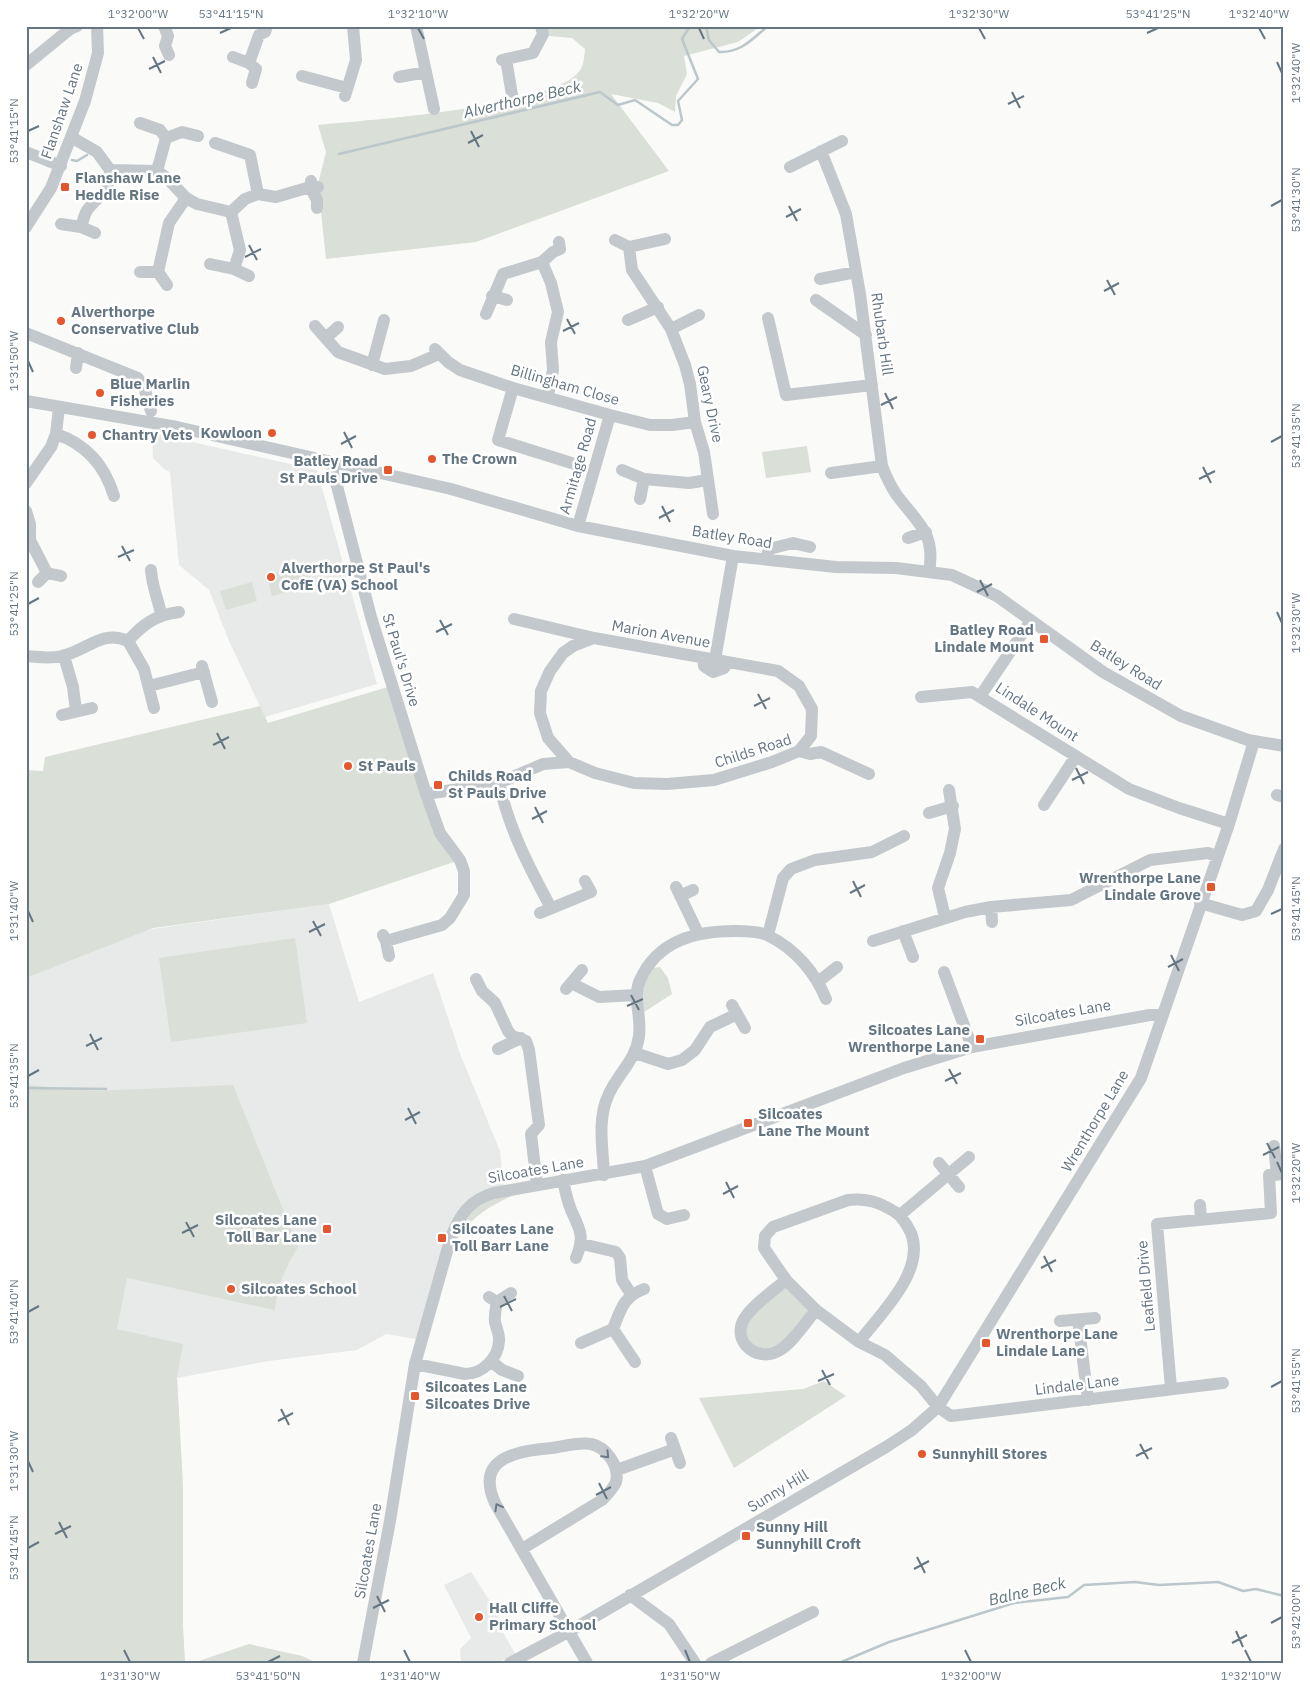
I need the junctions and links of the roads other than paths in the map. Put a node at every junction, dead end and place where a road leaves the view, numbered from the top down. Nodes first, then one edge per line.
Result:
1 (77, 26) edge
2 (97, 26) edge
3 (164, 26) edge
4 (267, 26) edge
5 (353, 26) edge
6 (416, 26) edge
7 (541, 26) edge
8 (163, 49) dead end
9 (232, 57) dead end
10 (250, 63) junction
11 (26, 65) edge
12 (426, 72) junction
13 (399, 77) dead end
14 (309, 82) dead end
15 (252, 83) dead end
16 (512, 95) dead end
17 (434, 109) dead end
18 (140, 123) dead end
19 (198, 136) dead end
20 (71, 137) junction
21 (166, 138) junction
22 (842, 141) dead end
23 (215, 143) dead end
24 (821, 151) junction
25 (26, 152) edge
26 (61, 166) junction
27 (790, 167) dead end
28 (110, 170) junction
29 (157, 171) junction
30 (258, 194) junction
31 (186, 198) junction
32 (317, 208) dead end
33 (231, 212) junction
34 (60, 224) dead end
35 (26, 227) edge
36 (81, 228) junction
37 (95, 233) dead end
38 (665, 239) dead end
39 (615, 240) dead end
40 (559, 242) dead end
41 (629, 247) junction
42 (542, 262) junction
43 (210, 264) dead end
44 (234, 270) junction
45 (140, 272) dead end
46 (158, 272) junction
47 (856, 272) junction
48 (249, 276) dead end
49 (820, 279) dead end
50 (167, 286) dead end
51 (492, 296) junction
52 (507, 300) dead end
53 (816, 300) dead end
54 (658, 307) junction
55 (486, 314) dead end
56 (699, 315) dead end
57 (768, 318) dead end
58 (384, 320) dead end
59 (628, 320) dead end
60 (315, 326) dead end
61 (338, 327) dead end
62 (671, 329) junction
63 (26, 333) edge
64 (866, 335) junction
65 (326, 338) junction
66 (78, 353) junction
67 (372, 365) junction
68 (76, 368) dead end
69 (872, 385) junction
70 (513, 388) junction
71 (548, 396) junction
72 (26, 401) edge
73 (59, 407) junction
74 (150, 411) dead end
75 (610, 415) junction
76 (694, 422) junction
77 (56, 434) junction
78 (331, 463) junction
79 (581, 466) dead end
80 (882, 466) junction
81 (29, 469) edge
82 (622, 470) dead end
83 (832, 473) dead end
84 (644, 479) junction
85 (708, 480) junction
86 (26, 483) edge
87 (114, 496) dead end
88 (640, 499) dead end
89 (26, 511) edge
90 (713, 514) dead end
91 (578, 526) junction
92 (926, 532) junction
93 (908, 538) dead end
94 (810, 547) dead end
95 (733, 556) junction
96 (766, 559) junction
97 (151, 570) dead end
98 (929, 572) junction
99 (61, 576) dead end
100 (179, 612) dead end
101 (161, 614) junction
102 (514, 619) dead end
103 (1030, 622) junction
104 (572, 640) junction
105 (128, 641) junction
106 (26, 656) edge
107 (64, 656) junction
108 (709, 659) junction
109 (149, 686) junction
110 (981, 696) junction
111 (919, 697) dead end
112 (212, 702) dead end
113 (92, 708) dead end
114 (154, 708) dead end
115 (76, 712) junction
116 (62, 715) dead end
117 (811, 736) junction
118 (548, 738) junction
119 (1254, 741) junction
120 (1284, 746) edge
121 (799, 751) junction
122 (821, 752) junction
123 (1076, 756) junction
124 (569, 762) junction
125 (543, 764) junction
126 (869, 774) dead end
127 (499, 783) junction
128 (949, 790) dead end
129 (426, 794) junction
130 (953, 806) junction
131 (1042, 807) dead end
132 (929, 813) dead end
133 (1229, 824) junction
134 (900, 836) dead end
135 (1284, 849) edge
136 (1217, 856) junction
137 (585, 881) dead end
138 (693, 890) dead end
139 (1200, 903) junction
140 (991, 907) junction
141 (945, 917) junction
142 (992, 922) dead end
143 (903, 931) junction
144 (698, 933) junction
145 (768, 935) junction
146 (874, 941) dead end
147 (389, 956) dead end
148 (912, 957) dead end
149 (837, 967) dead end
150 (582, 970) dead end
151 (944, 972) dead end
152 (476, 979) dead end
153 (819, 981) junction
154 (636, 995) junction
155 (826, 999) dead end
156 (1161, 1015) junction
157 (746, 1028) dead end
158 (525, 1038) junction
159 (972, 1047) junction
160 (498, 1049) dead end
161 (635, 1053) junction
162 (1274, 1146) dead end
163 (970, 1157) dead end
164 (939, 1163) dead end
165 (645, 1166) junction
166 (949, 1174) junction
167 (604, 1175) junction
168 (1280, 1175) edge
169 (563, 1180) junction
170 (538, 1185) junction
171 (959, 1187) dead end
172 (1200, 1204) dead end
173 (684, 1215) dead end
174 (900, 1215) junction
175 (1201, 1220) junction
176 (582, 1244) junction
177 (576, 1258) dead end
178 (786, 1280) junction
179 (644, 1289) dead end
180 (511, 1293) dead end
181 (631, 1294) junction
182 (816, 1310) junction
183 (1095, 1318) dead end
184 (1078, 1320) junction
185 (1060, 1321) dead end
186 (614, 1329) junction
187 (860, 1342) junction
188 (581, 1343) dead end
189 (491, 1361) junction
190 (635, 1362) dead end
191 (415, 1364) junction
192 (518, 1376) dead end
193 (1223, 1383) dead end
194 (1171, 1388) junction
195 (1088, 1400) junction
196 (938, 1407) junction
197 (680, 1462) dead end
198 (617, 1470) junction
199 (522, 1549) junction
200 (630, 1595) junction
201 (813, 1612) dead end
202 (570, 1631) junction
203 (533, 1658) edge
204 (363, 1663) edge
205 (510, 1663) edge
206 (587, 1663) edge
207 (695, 1663) edge
208 (711, 1663) edge

1 - 11 street
2 - 20 street, Flanshaw Lane
3 - 8 street
4 - 10 street
5 - 14 street
6 - 12 street
7 - 16 street
9 - 10 street
10 - 15 street
12 - 13 street
12 - 17 street
18 - 21 street
19 - 21 street
20 - 26 street, Flanshaw Lane
20 - 28 street
21 - 29 street
22 - 24 street
23 - 30 street
24 - 27 street
24 - 47 street, Rhubarb Hill
25 - 26 street
26 - 35 street, Flanshaw Lane
28 - 29 street
28 - 36 street
29 - 31 street
30 - 32 street
30 - 33 street
31 - 33 street
31 - 46 street
33 - 44 street
34 - 36 street
36 - 37 street
38 - 41 street
39 - 41 street
40 - 42 street
41 - 54 street, Geary Drive
42 - 51 street
42 - 71 street
43 - 44 street
44 - 48 street
45 - 46 street
46 - 50 street
47 - 49 street
47 - 64 street, Rhubarb Hill
51 - 52 street
51 - 55 street
53 - 64 street
54 - 59 street
54 - 62 street, Geary Drive
56 - 62 street
57 - 69 street
58 - 67 street
60 - 65 street
61 - 65 street
62 - 76 street, Geary Drive
63 - 66 street
64 - 69 street, Rhubarb Hill
65 - 67 street
66 - 68 street
66 - 74 street
67 - 70 street, Billingham Close
69 - 80 street, Rhubarb Hill
70 - 71 street, Billingham Close
70 - 79 street
71 - 75 street, Billingham Close
72 - 73 street, Batley Road
73 - 77 street
73 - 78 street, Batley Road
75 - 76 street, Billingham Close
75 - 91 street, Armitage Road
76 - 85 street, Geary Drive
77 - 81 street
77 - 87 street
78 - 91 street, Batley Road
78 - 129 street, St Paul's Drive
80 - 83 street
80 - 92 street, Rhubarb Hill
81 - 86 street
82 - 84 street
84 - 85 street
84 - 88 street
85 - 90 street, Geary Drive
89 - 99 street
91 - 95 street, Batley Road
92 - 93 street
92 - 98 street, Rhubarb Hill
94 - 96 street
95 - 96 street, Batley Road
95 - 108 street
96 - 98 street, Batley Road
97 - 101 street
98 - 103 street, Batley Road
100 - 101 street
101 - 105 street
102 - 104 street
103 - 110 street, Lindale Mount
103 - 119 street, Batley Road
104 - 108 street, Marion Avenue
104 - 118 street, Marion Avenue
105 - 107 street
105 - 109 street
106 - 107 street
107 - 115 street
108 - 117 street
109 - 112 street
109 - 114 street
110 - 111 street, Lindale Mount
110 - 123 street, Lindale Mount
113 - 115 street
115 - 116 street
117 - 121 street
117 - 122 street
118 - 124 street, Marion Avenue
118 - 125 street, Marion Avenue
119 - 120 street, Batley Road
119 - 133 street, Wrenthorpe Lane
121 - 122 street, Childs Road
121 - 124 street, Childs Road
122 - 126 street, Childs Road
123 - 131 street, Lindale Mount
123 - 133 street, Lindale Mount
124 - 125 street, Childs Road
125 - 127 street, Childs Road
127 - 129 street
127 - 137 street
128 - 130 street
129 - 147 street, St Paul's Drive
130 - 132 street
130 - 141 street
133 - 136 street, Wrenthorpe Lane
134 - 145 street
135 - 139 street
136 - 139 street, Wrenthorpe Lane
136 - 140 street
138 - 144 street
139 - 156 street, Wrenthorpe Lane
140 - 141 street
140 - 142 street
141 - 143 street
143 - 146 street
143 - 148 street
144 - 145 street
144 - 154 street
145 - 153 street
149 - 153 street
150 - 154 street
151 - 159 street
152 - 158 street
153 - 155 street
154 - 161 street
156 - 159 street, Silcoates Lane
156 - 196 street, Wrenthorpe Lane
157 - 161 street
158 - 160 street
158 - 170 street
159 - 165 street, Silcoates Lane
161 - 167 street
162 - 168 street, Leafield Drive
163 - 166 street
164 - 166 street
165 - 167 street, Silcoates Lane
165 - 173 street
166 - 171 street
166 - 174 street
167 - 169 street, Silcoates Lane
168 - 175 street, Leafield Drive
169 - 170 street, Silcoates Lane
169 - 176 street
170 - 191 street, Silcoates Lane
172 - 175 street
174 - 178 street
174 - 187 street
175 - 194 street, Leafield Drive
176 - 177 street
176 - 181 street
178 - 182 street
178 - 182 street
179 - 181 street
180 - 189 street
181 - 186 street
182 - 187 street
183 - 184 street
184 - 185 street
184 - 195 street
186 - 188 street
186 - 190 street
187 - 196 street
189 - 191 street
189 - 192 street
191 - 204 street, Silcoates Lane
193 - 194 street, Lindale Lane
194 - 195 street, Lindale Lane
195 - 196 street, Lindale Lane
196 - 200 street, Sunny Hill
197 - 198 street
198 - 199 street
199 -> 198 street
199 - 202 street
200 - 202 street
200 - 207 street
201 - 208 street
202 - 203 street
202 - 206 street
203 - 205 street

